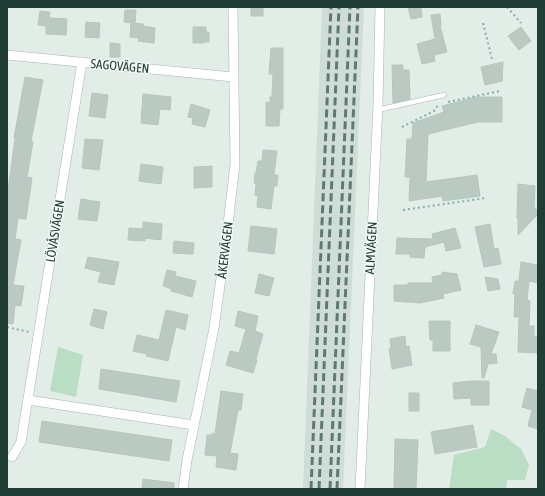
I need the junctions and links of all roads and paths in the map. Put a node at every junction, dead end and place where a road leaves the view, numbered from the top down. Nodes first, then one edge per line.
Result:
1 (233, 7) edge
2 (380, 7) edge
3 (507, 7) edge
4 (483, 23) dead end
5 (520, 23) dead end
6 (7, 55) edge
7 (492, 59) dead end
8 (82, 62) junction
9 (233, 77) junction
10 (500, 91) dead end
11 (444, 95) dead end
12 (447, 102) dead end
13 (439, 104) dead end
14 (378, 110) junction
15 (402, 127) dead end
16 (486, 198) dead end
17 (403, 210) dead end
18 (7, 327) edge
19 (38, 334) junction
20 (28, 400) junction
21 (194, 425) junction
22 (12, 457) dead end
23 (184, 489) edge
24 (360, 489) edge

1 - 9 street, ÅKERVÄGEN
2 - 14 street, ALMVÄGEN
3 - 5 path
4 - 7 path
6 - 8 street, SAGOVÄGEN
8 - 9 street, SAGOVÄGEN
8 - 19 street, LÖVÅSVÄGEN
9 - 21 street, ÅKERVÄGEN
10 - 12 path
11 - 14 lane
13 - 15 path
14 - 24 street, ALMVÄGEN
16 - 17 path
18 - 19 path
19 - 20 street, LÖVÅSVÄGEN
20 - 21 street
20 - 22 street, LÖVÅSVÄGEN
21 - 23 street, ÅKERVÄGEN

